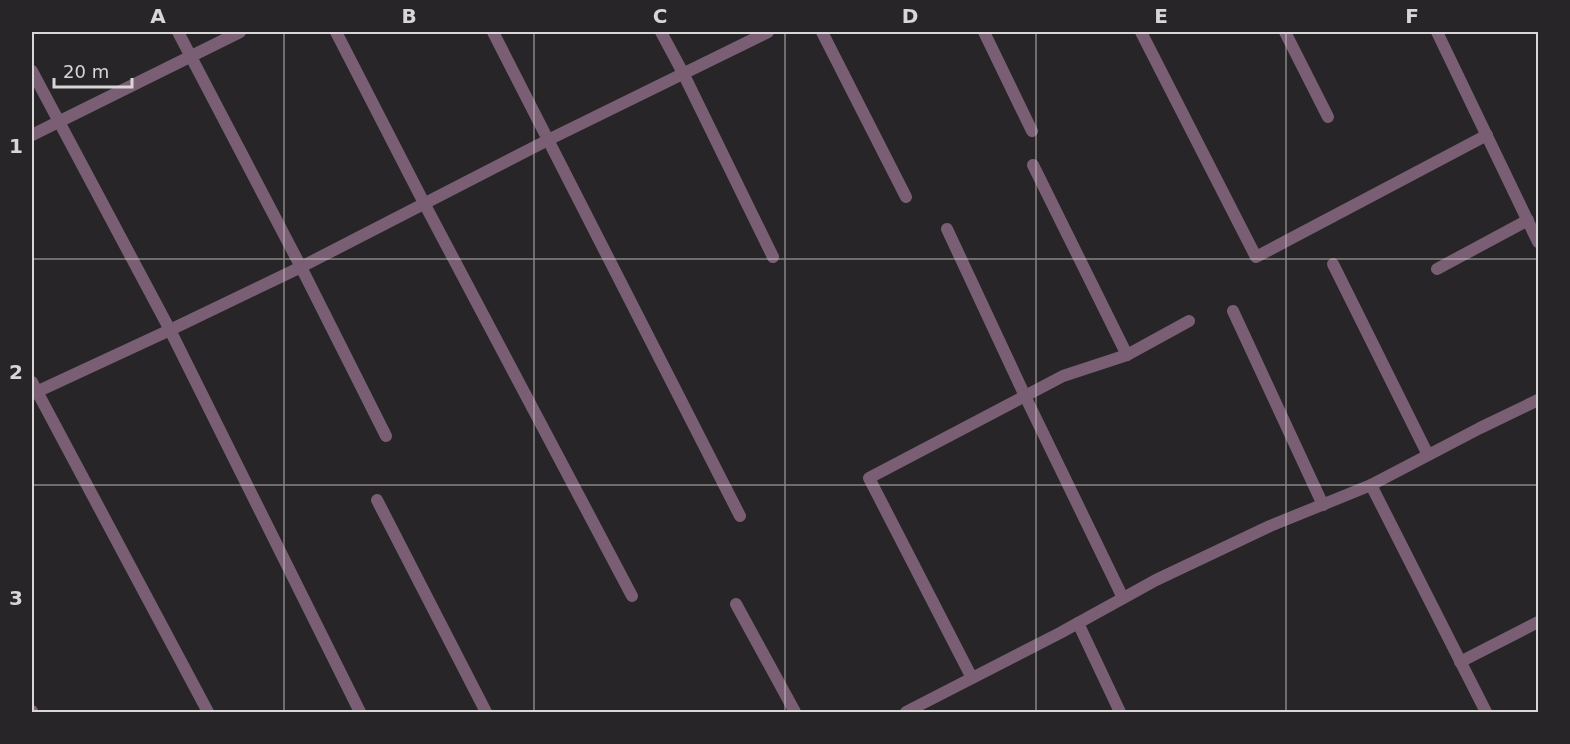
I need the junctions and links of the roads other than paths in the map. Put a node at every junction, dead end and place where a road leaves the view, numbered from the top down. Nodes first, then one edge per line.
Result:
1 (178, 32) edge
2 (240, 32) edge
3 (336, 32) edge
4 (493, 32) edge
5 (661, 32) edge
6 (768, 32) edge
7 (822, 32) edge
8 (984, 32) edge
9 (1141, 32) edge
10 (1285, 32) edge
11 (1437, 32) edge
12 (191, 56) junction
13 (32, 71) edge
14 (683, 73) junction
15 (1328, 117) dead end
16 (59, 122) junction
17 (1032, 131) dead end
18 (32, 135) edge
19 (1487, 135) junction
20 (548, 140) junction
21 (1033, 165) dead end
22 (906, 197) dead end
23 (424, 203) junction
24 (1528, 220) junction
25 (947, 229) dead end
26 (1539, 242) edge
27 (773, 257) dead end
28 (1333, 264) dead end
29 (301, 267) junction
30 (1437, 269) dead end
31 (1233, 311) dead end
32 (1189, 321) dead end
33 (170, 330) junction
34 (1127, 355) junction
35 (33, 389) edge
36 (1025, 396) junction
37 (1539, 400) edge
38 (386, 435) dead end
39 (1428, 455) junction
40 (1371, 485) junction
41 (376, 500) dead end
42 (1323, 505) junction
43 (741, 516) dead end
44 (632, 596) dead end
45 (1123, 598) junction
46 (736, 604) dead end
47 (1539, 622) edge
48 (1078, 623) junction
49 (1460, 662) junction
50 (972, 678) junction
51 (208, 712) edge
52 (360, 712) edge
53 (486, 712) edge
54 (795, 712) edge
55 (906, 712) edge
56 (1120, 712) edge
57 (1486, 712) edge

1 - 12 street
2 - 12 street
3 - 23 street
4 - 20 street
5 - 14 street
6 - 14 street
7 - 22 street
8 - 17 street
9 - 19 street
10 - 15 street
11 - 19 street
12 - 16 street
12 - 29 street
13 - 16 street
14 - 20 street
14 - 27 street
16 - 18 street
16 - 33 street
19 - 24 street
20 - 23 street
20 - 43 street
21 - 34 street
23 - 29 street
23 - 44 street
24 - 26 street
24 - 30 street
25 - 36 street
28 - 39 street
29 - 33 street
29 - 38 street
31 - 42 street
32 - 34 street
33 - 35 street
33 - 52 street
34 - 36 street
35 - 51 street
36 - 45 street
36 - 50 street
37 - 39 street
39 - 40 street
40 - 42 street
40 - 49 street
41 - 53 street
42 - 45 street
45 - 48 street
46 - 54 street
47 - 49 street
48 - 50 street
48 - 56 street
49 - 57 street
50 - 55 street

